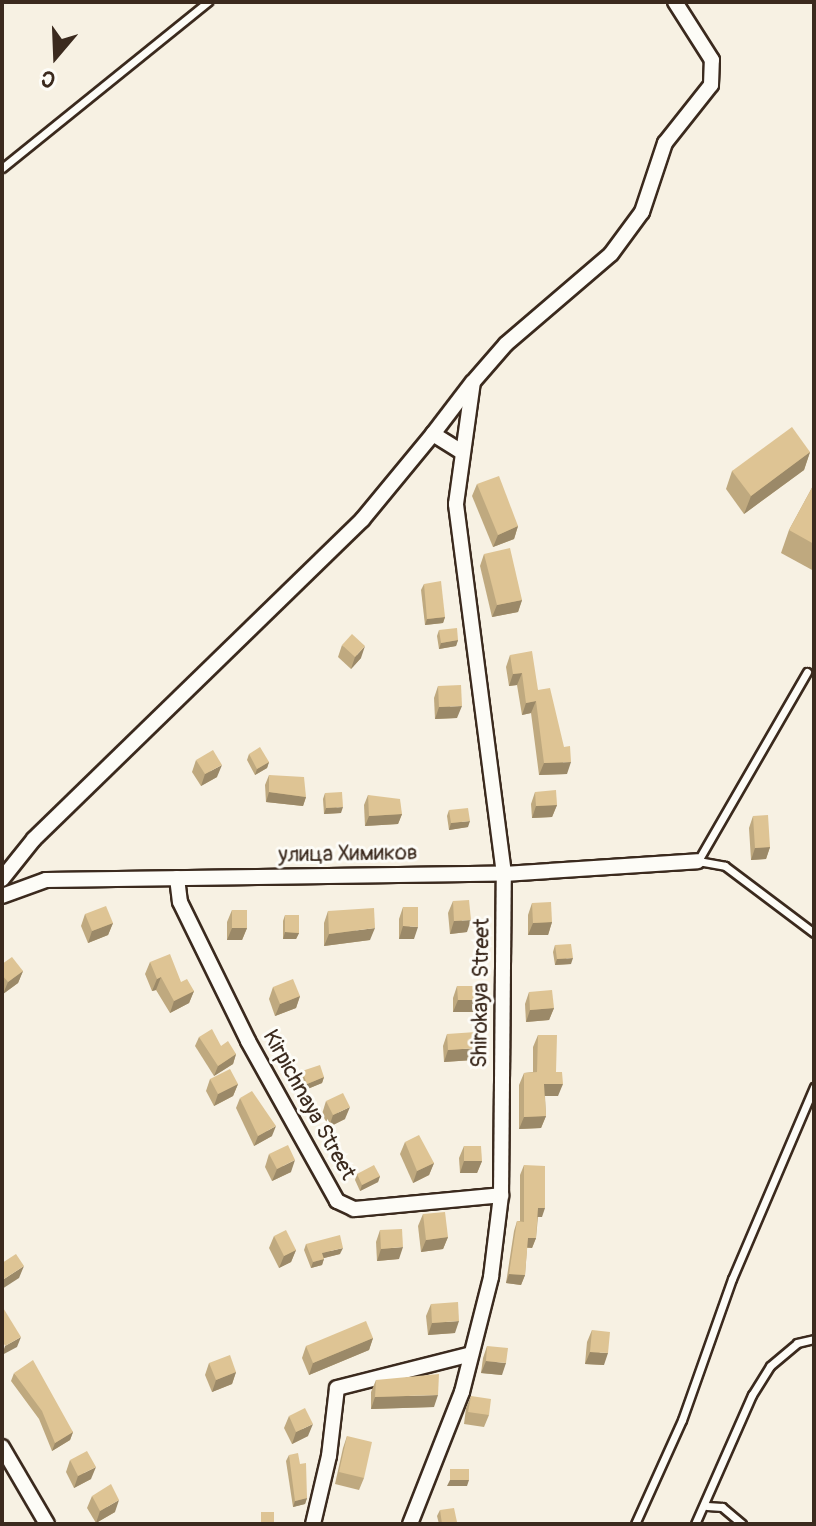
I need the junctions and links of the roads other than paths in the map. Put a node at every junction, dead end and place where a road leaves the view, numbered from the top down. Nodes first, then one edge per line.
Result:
1 (208, 2) edge
2 (675, 2) edge
3 (2, 168) edge
4 (473, 382) junction
5 (433, 434) junction
6 (462, 452) junction
7 (807, 672) dead end
8 (698, 861) junction
9 (504, 874) junction
10 (177, 878) junction
11 (2, 879) edge
12 (2, 896) edge
13 (814, 933) edge
14 (814, 1087) edge
15 (501, 1195) junction
16 (814, 1339) edge
17 (471, 1354) junction
18 (2, 1447) edge
19 (707, 1506) junction
20 (47, 1524) edge
21 (313, 1524) edge
22 (410, 1524) edge
23 (635, 1524) edge
24 (695, 1524) edge
25 (742, 1524) edge

1 - 3 lane
2 - 4 street
4 - 5 street
4 - 6 street, Shirokaya Street
5 - 6 street
5 - 11 street
6 - 9 street, Shirokaya Street
7 - 8 lane
8 - 9 street, улица Химиков
8 - 13 lane
9 - 10 street, улица Химиков
9 - 15 street, Shirokaya Street
10 - 12 street, улица Химиков
10 - 15 street, Kirpichnaya Street
14 - 23 lane
15 - 17 street, Shirokaya Street
16 - 19 lane
17 - 21 street
17 - 22 street, Shirokaya Street
18 - 20 street
19 - 24 lane
19 - 25 lane

